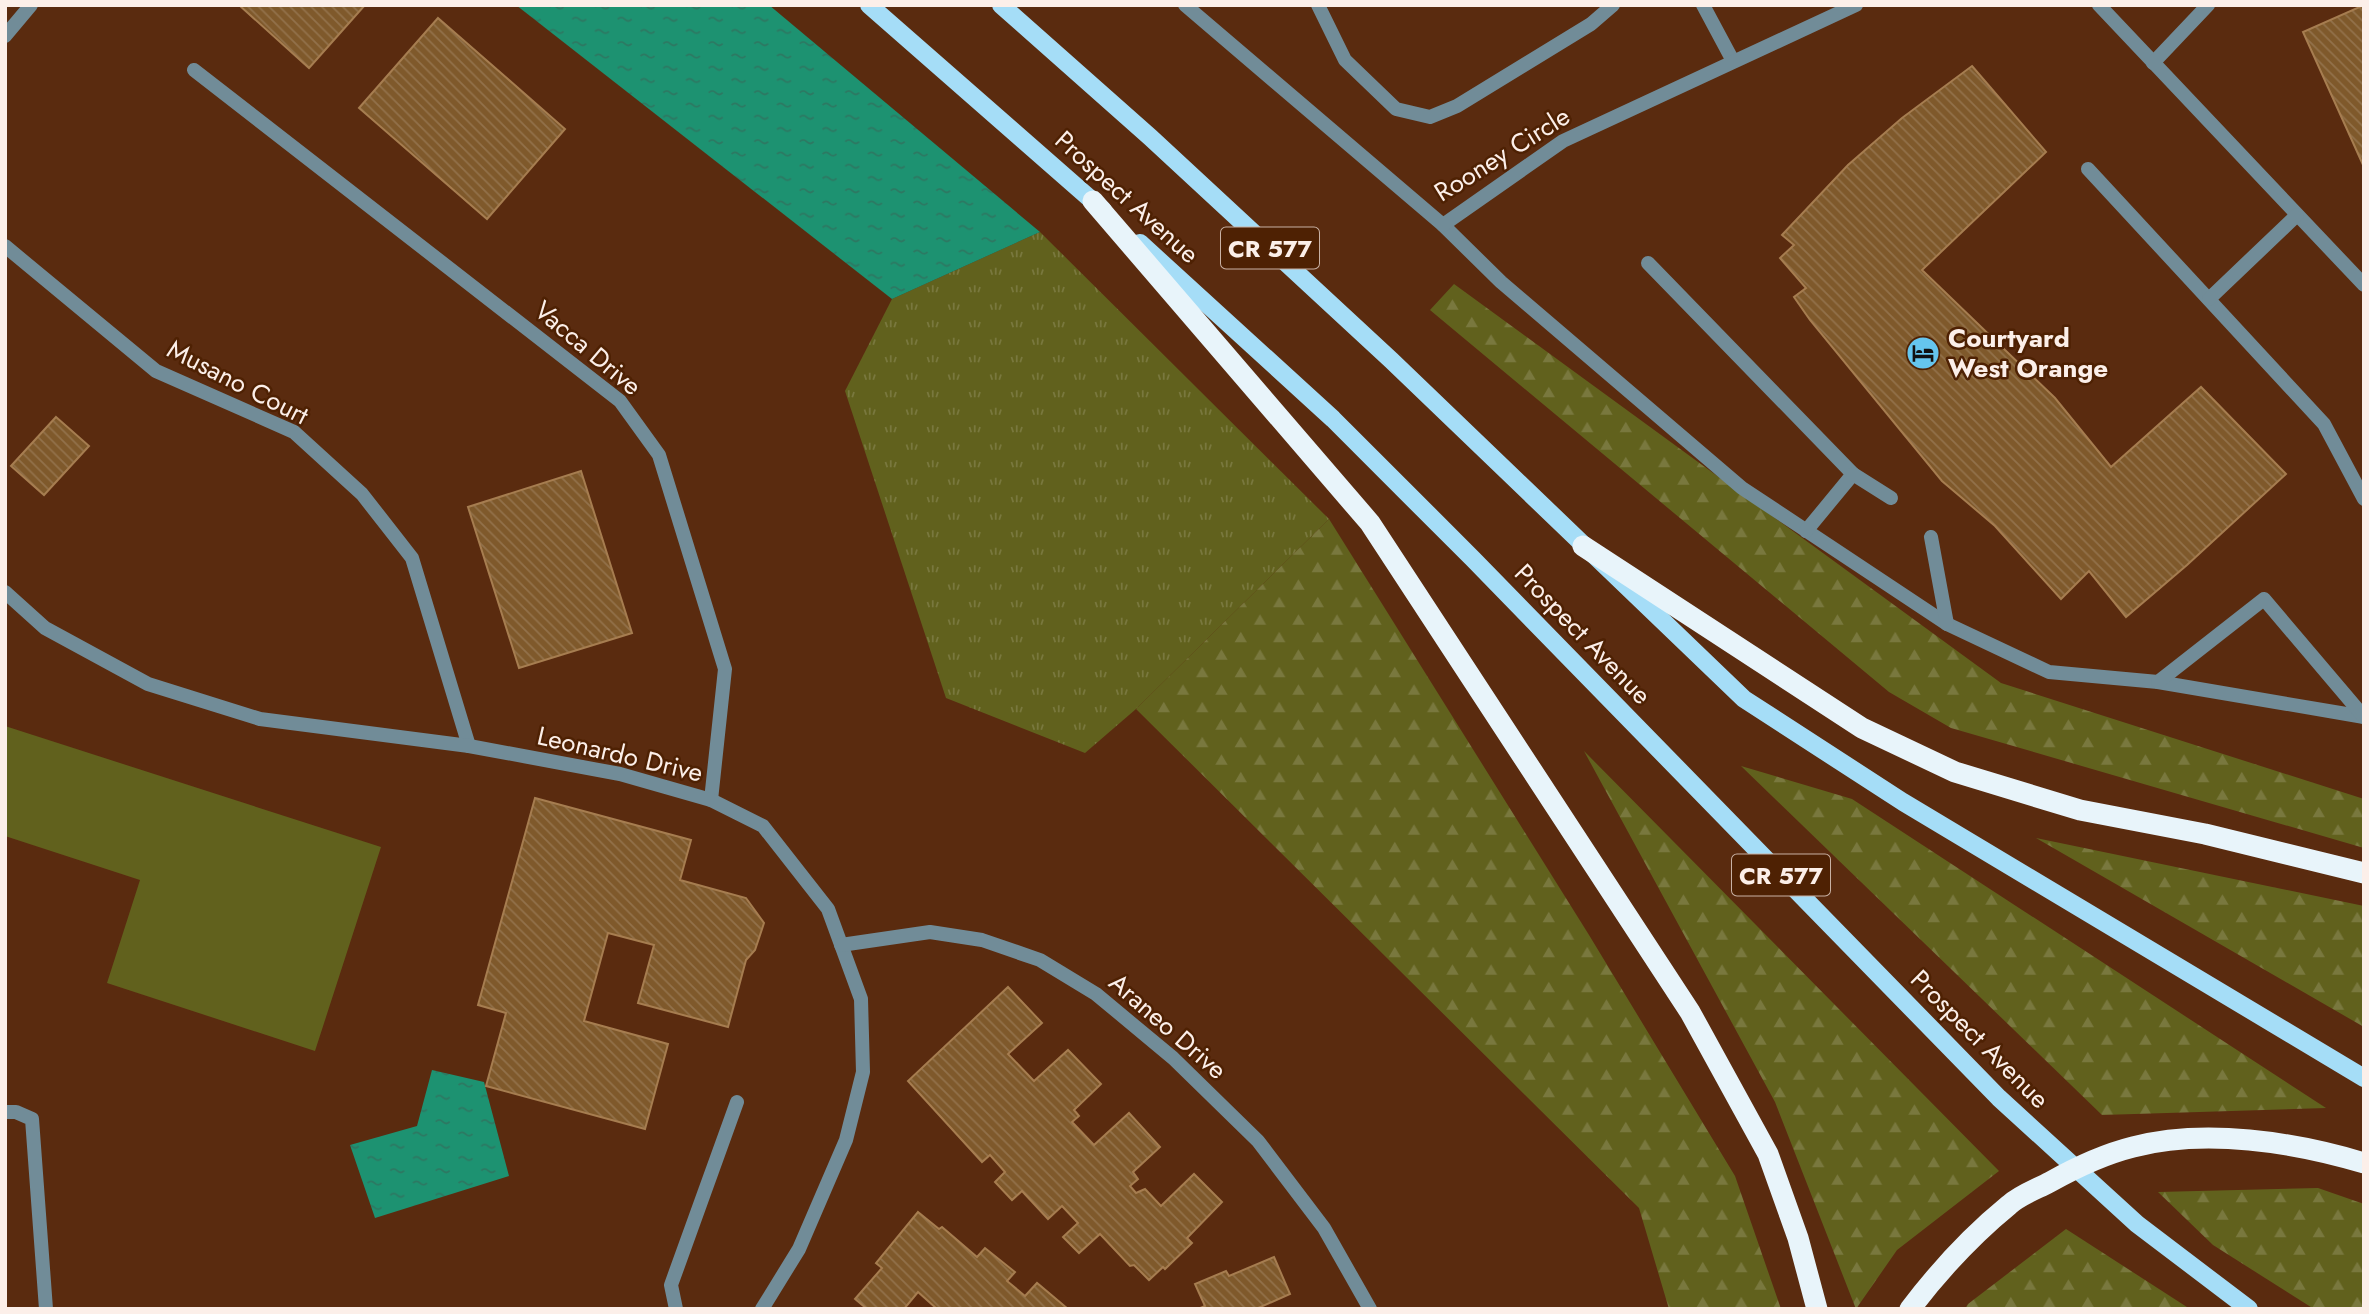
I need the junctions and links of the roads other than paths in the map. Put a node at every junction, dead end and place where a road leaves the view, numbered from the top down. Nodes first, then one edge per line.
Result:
1 (31, 5) edge
2 (869, 5) edge
3 (1001, 5) edge
4 (1185, 5) edge
5 (1613, 5) edge
6 (1703, 5) edge
7 (1856, 5) edge
8 (2099, 5) edge
9 (2208, 5) edge
10 (1323, 7) edge
11 (5, 36) edge
12 (1733, 61) junction
13 (2153, 63) junction
14 (194, 70) dead end
15 (2088, 169) dead end
16 (1093, 201) junction
17 (2297, 215) junction
18 (1443, 225) junction
19 (5, 246) edge
20 (1647, 262) dead end
21 (2364, 285) edge
22 (2209, 299) junction
23 (1853, 474) junction
24 (1891, 498) dead end
25 (2364, 499) edge
26 (1807, 531) junction
27 (1931, 537) dead end
28 (1583, 546) junction
29 (5, 592) edge
30 (1947, 624) junction
31 (2158, 682) junction
32 (469, 746) junction
33 (711, 800) junction
34 (2364, 873) edge
35 (841, 946) junction
36 (2364, 1077) edge
37 (737, 1102) dead end
38 (5, 1112) edge
39 (2364, 1163) edge
40 (768, 1306) edge
41 (46, 1309) edge
42 (676, 1309) edge
43 (1370, 1309) edge
44 (1817, 1309) edge
45 (1910, 1309) edge
46 (2249, 1309) edge

1 - 11 street
2 - 16 main road, Prospect Avenue / CR 577
3 - 28 main road, CR 577
4 - 18 street, Rooney Circle
5 - 10 street
6 - 12 street
7 - 12 street, Rooney Circle
8 - 13 street
9 - 13 street
12 - 18 street, Rooney Circle
13 - 17 street
14 - 33 street, Vacca Drive
15 - 22 street
16 - 44 highway
16 - 46 main road, Prospect Avenue / CR 577
17 - 21 street
17 - 22 street
18 - 26 street
19 - 32 street, Musano Court
20 - 23 street
22 - 25 street
23 - 24 street
23 - 26 street
26 - 30 street
27 - 30 street
28 - 34 highway
28 - 36 main road, CR 577
29 - 32 street, Leonardo Drive
30 - 31 street
31 - 31 street
32 - 33 street, Leonardo Drive
33 - 35 street, Leonardo Drive
35 - 40 street, Leonardo Drive
35 - 43 street, Araneo Drive
37 - 42 street
38 - 41 street
39 - 45 highway

